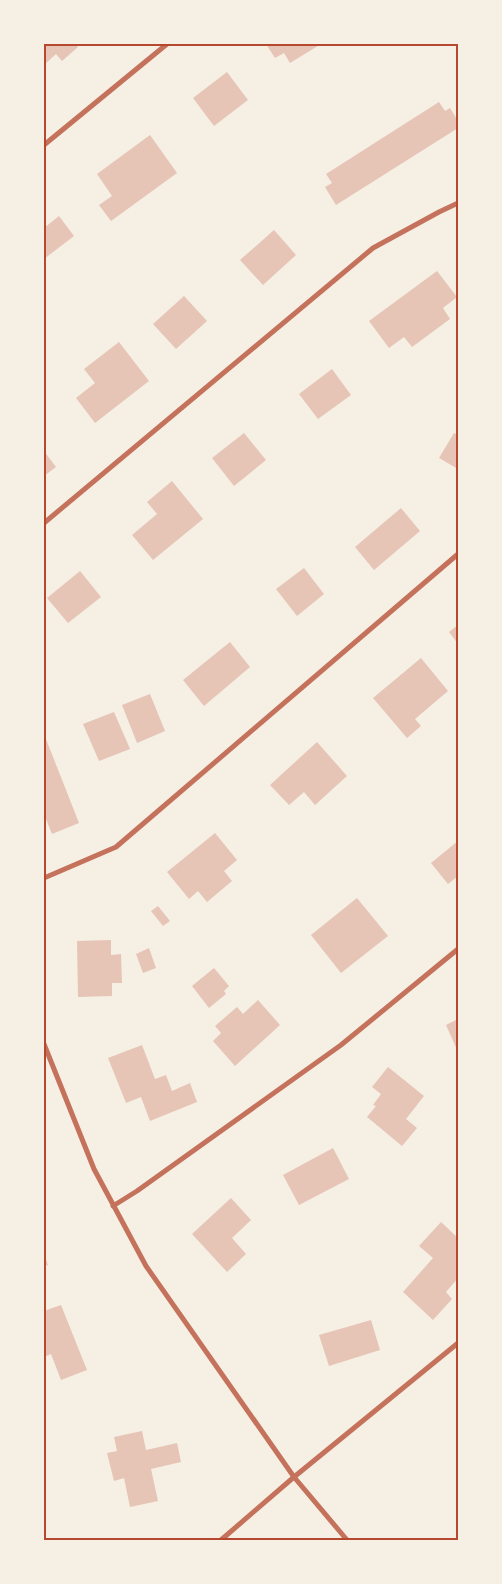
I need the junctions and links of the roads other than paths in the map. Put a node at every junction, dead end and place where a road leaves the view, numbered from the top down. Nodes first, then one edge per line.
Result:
1 (167, 44) edge
2 (44, 145) edge
3 (458, 203) edge
4 (44, 523) edge
5 (458, 554) edge
6 (44, 878) edge
7 (458, 949) edge
8 (44, 1044) edge
9 (113, 1206) junction
10 (458, 1343) edge
11 (294, 1476) junction
12 (221, 1540) edge
13 (347, 1540) edge

1 - 2 street
3 - 4 street
5 - 6 street
7 - 9 street
8 - 9 street
9 - 11 street
10 - 11 street
11 - 12 street
11 - 13 street

